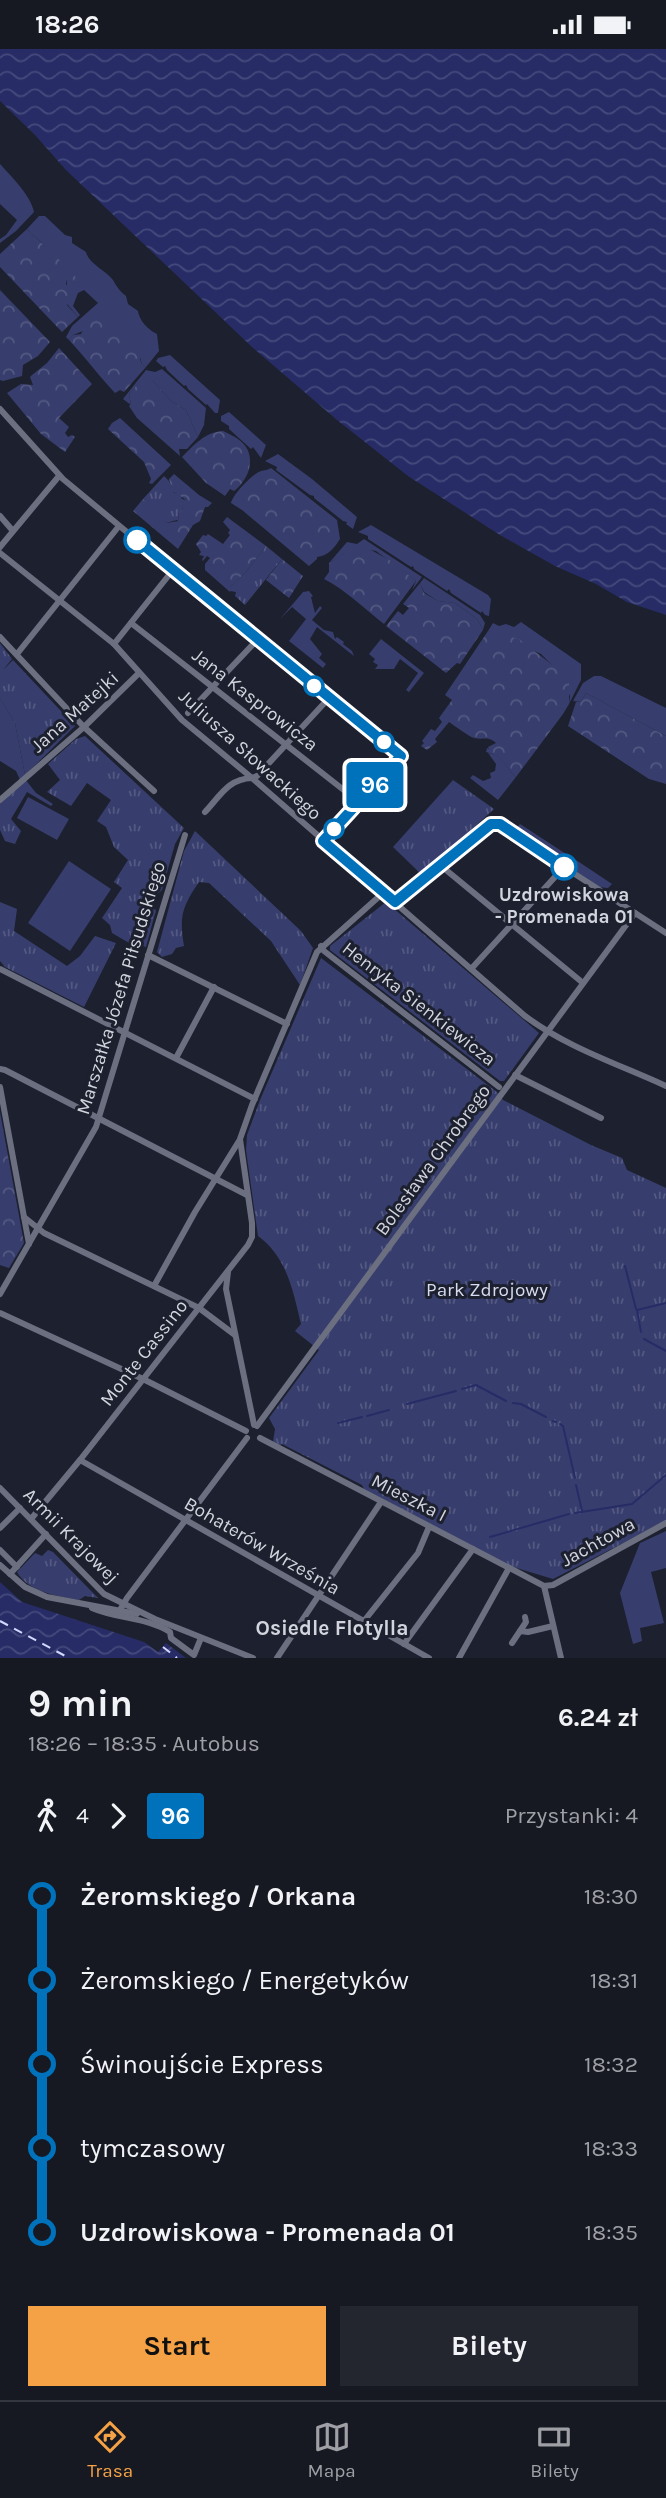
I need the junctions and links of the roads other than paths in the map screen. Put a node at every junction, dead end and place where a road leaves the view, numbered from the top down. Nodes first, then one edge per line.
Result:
1 (0, 409) edge
2 (59, 476) junction
3 (0, 516) edge
4 (119, 526) junction
5 (13, 531) junction
6 (0, 547) edge
7 (2, 556) edge
8 (173, 570) junction
9 (61, 601) junction
10 (131, 623) junction
11 (0, 637) edge
12 (257, 640) junction
13 (114, 644) junction
14 (17, 655) junction
15 (138, 674) junction
16 (212, 687) junction
17 (329, 698) junction
18 (188, 713) dead end
19 (84, 727) junction
20 (286, 744) junction
21 (252, 778) junction
22 (154, 791) dead end
23 (0, 800) edge
24 (359, 802) junction
25 (205, 812) dead end
26 (186, 835) dead end
27 (323, 841) junction
28 (440, 865) junction
29 (564, 867) junction
30 (383, 893) junction
31 (395, 902) junction
32 (635, 913) junction
33 (512, 925) junction
34 (666, 933) edge
35 (321, 946) junction
36 (148, 955) junction
37 (472, 968) junction
38 (0, 969) edge
39 (583, 983) junction
40 (214, 987) junction
41 (286, 1024) junction
42 (547, 1032) junction
43 (125, 1033) junction
44 (176, 1058) junction
45 (0, 1069) edge
46 (515, 1075) junction
47 (666, 1086) edge
48 (0, 1087) edge
49 (504, 1087) junction
50 (255, 1099) junction
51 (100, 1118) junction
52 (601, 1118) dead end
53 (240, 1139) junction
54 (216, 1178) junction
55 (247, 1195) junction
56 (24, 1217) junction
57 (26, 1227) junction
58 (37, 1229) junction
59 (29, 1244) junction
60 (229, 1270) junction
61 (154, 1286) junction
62 (0, 1294) edge
63 (199, 1308) junction
64 (0, 1313) edge
65 (234, 1335) junction
66 (143, 1379) junction
67 (256, 1426) junction
68 (246, 1434) junction
69 (260, 1438) junction
70 (80, 1460) junction
71 (0, 1488) edge
72 (381, 1502) junction
73 (20, 1508) junction
74 (31, 1519) junction
75 (186, 1520) junction
76 (666, 1523) edge
77 (429, 1527) junction
78 (0, 1528) edge
79 (46, 1534) junction
80 (473, 1549) junction
81 (0, 1551) edge
82 (0, 1565) edge
83 (16, 1567) junction
84 (509, 1568) junction
85 (10, 1574) junction
86 (544, 1586) junction
87 (104, 1594) junction
88 (317, 1595) junction
89 (87, 1606) junction
90 (100, 1607) junction
91 (121, 1607) junction
92 (524, 1617) dead end
93 (364, 1621) junction
94 (553, 1626) junction
95 (520, 1631) junction
96 (201, 1638) junction
97 (512, 1643) dead end
98 (404, 1644) junction
99 (253, 1658) edge
100 (276, 1658) edge
101 (429, 1658) edge
102 (458, 1658) edge
103 (561, 1658) edge

1 - 2 street
2 - 4 street
2 - 5 street
3 - 5 street
4 - 8 street
4 - 9 street
5 - 6 street
7 - 9 street, Juliusza Słowackiego
8 - 10 street
8 - 12 street
9 - 13 street, Juliusza Słowackiego
9 - 14 street
10 - 13 street
10 - 16 street, Jana Kasprowicza
11 - 14 street
12 - 16 street
12 - 17 street
13 - 15 street, Juliusza Słowackiego
14 - 19 street
15 - 19 street, Jana Matejki
15 - 21 street, Juliusza Słowackiego
16 - 18 street
16 - 20 street, Jana Kasprowicza
17 - 20 street
17 - 24 street
19 - 22 street
19 - 23 street, Jana Matejki
20 - 21 street
20 - 24 street, Jana Kasprowicza
21 - 25 street
21 - 27 street, Juliusza Słowackiego
24 - 27 street
26 - 36 street, Marszałka Józefa Piłsudskiego
27 - 30 street, Juliusza Słowackiego
28 - 29 street
28 - 31 street
28 - 33 street
29 - 32 street
29 - 33 street
30 - 31 street, Juliusza Słowackiego
30 - 35 street
31 - 37 street, Juliusza Słowackiego
32 - 34 street
32 - 39 street, Bolesława Chrobrego
33 - 37 street
33 - 39 street
35 - 41 street
35 - 49 street, Henryka Sienkiewicza
36 - 40 street
36 - 43 street, Marszałka Józefa Piłsudskiego
37 - 42 street, Juliusza Słowackiego
38 - 43 street
39 - 42 street, Bolesława Chrobrego
40 - 41 street
40 - 44 street
41 - 50 street
42 - 46 street, Bolesława Chrobrego
42 - 47 street, Juliusza Słowackiego
43 - 44 street
43 - 51 street, Marszałka Józefa Piłsudskiego
44 - 50 street
45 - 51 street
46 - 49 street, Bolesława Chrobrego
46 - 52 street
48 - 56 street
49 - 67 street, Bolesława Chrobrego
50 - 53 street
51 - 54 street
51 - 58 street, Marszałka Józefa Piłsudskiego
53 - 54 street
53 - 55 street, Monte Cassino
54 - 55 street
54 - 61 street
55 - 60 street, Monte Cassino
56 - 57 street
56 - 58 street
57 - 58 street
57 - 59 street
58 - 59 street, Marszałka Józefa Piłsudskiego
58 - 61 street
59 - 62 street, Marszałka Józefa Piłsudskiego
60 - 63 street, Monte Cassino
60 - 65 street
61 - 63 street
63 - 65 street
63 - 66 street, Monte Cassino
64 - 66 street
65 - 67 street
66 - 68 street
66 - 70 street, Monte Cassino
67 - 68 street, Bolesława Chrobrego
67 - 69 street
68 - 69 street
68 - 75 street
69 - 72 street, Mieszka I
70 - 74 street, Monte Cassino
70 - 75 street, Bohaterów Września
71 - 73 street, Armii Krajowej
72 - 77 street, Mieszka I
72 - 88 street
73 - 74 street, Armii Krajowej
73 - 78 street
74 - 79 street, Armii Krajowej
75 - 88 street, Bohaterów Września
75 - 91 street
76 - 86 street, Jachtowa
77 - 80 street, Mieszka I
77 - 93 street
79 - 83 street
79 - 87 street, Armii Krajowej
80 - 84 street, Mieszka I
80 - 98 street
81 - 83 street
82 - 85 street
83 - 85 street
84 - 86 street, Mieszka I
84 - 102 street
85 - 89 street
86 - 94 street
87 - 90 street
87 - 91 street, Armii Krajowej
88 - 93 street, Bohaterów Września
88 - 100 street
89 - 90 street
89 - 96 street
90 - 91 street
91 - 96 street
92 - 95 street
93 - 98 street, Bohaterów Września
94 - 95 street
94 - 103 street
95 - 97 street
96 - 99 street
98 - 101 street, Bohaterów Września

